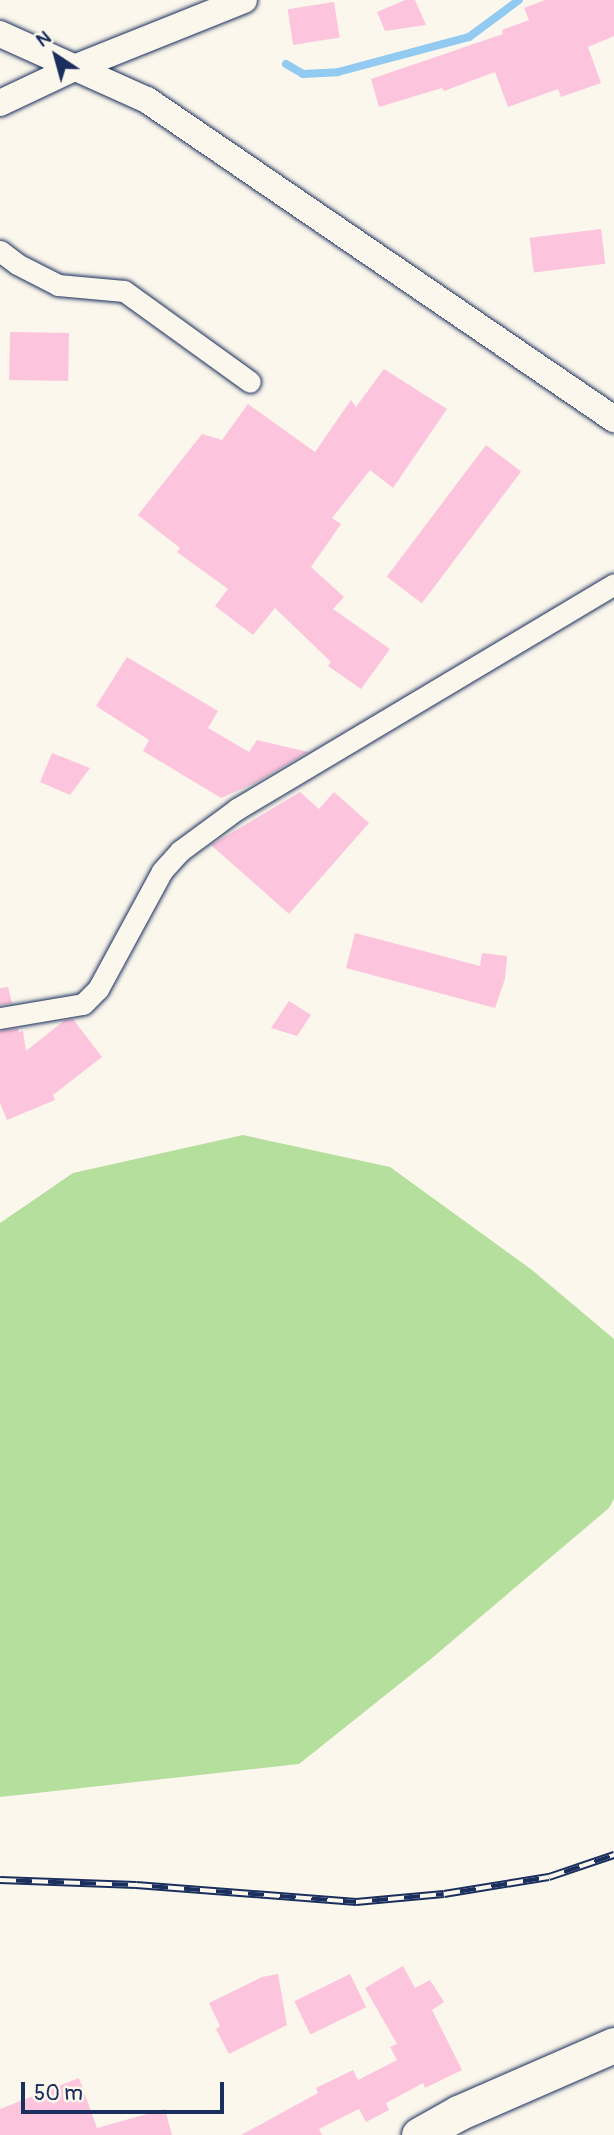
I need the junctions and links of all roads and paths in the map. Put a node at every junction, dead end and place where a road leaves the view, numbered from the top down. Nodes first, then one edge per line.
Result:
1 (244, 0) edge
2 (0, 34) edge
3 (74, 68) junction
4 (0, 103) edge
5 (0, 251) edge
6 (250, 382) dead end
7 (614, 419) edge
8 (614, 584) edge
9 (0, 1018) edge
10 (614, 2045) edge
11 (419, 2135) edge

1 - 3 street
2 - 3 street
3 - 4 street
3 - 7 street
5 - 6 street
8 - 9 street
10 - 11 main road

